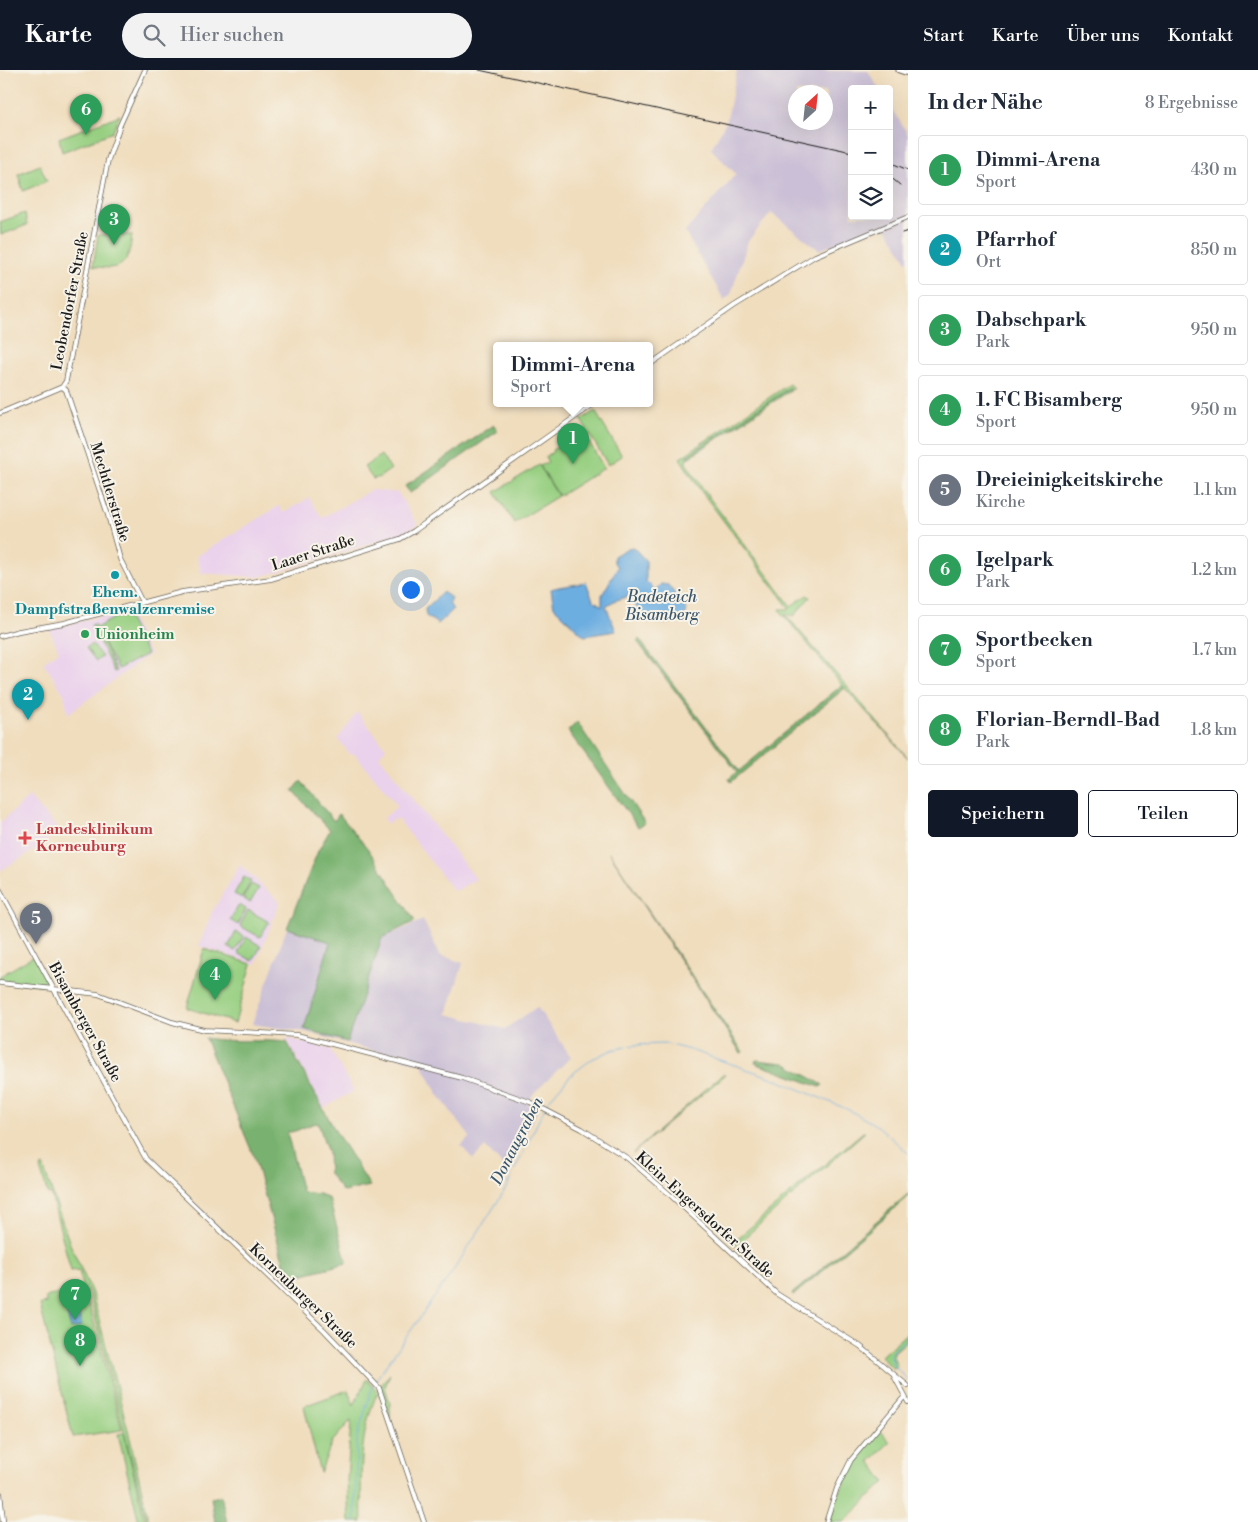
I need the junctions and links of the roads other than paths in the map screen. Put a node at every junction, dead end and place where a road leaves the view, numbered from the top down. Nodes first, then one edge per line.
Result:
1 (145, 70) edge
2 (899, 70) edge
3 (908, 73) edge
4 (908, 217) edge
5 (653, 362) edge
6 (62, 387) junction
7 (589, 407) edge
8 (0, 412) edge
9 (142, 602) junction
10 (0, 636) edge
11 (0, 890) edge
12 (0, 983) edge
13 (54, 989) junction
14 (121, 1113) joint
15 (893, 1374) junction
16 (908, 1387) edge
17 (904, 1395) junction
18 (908, 1402) edge
19 (890, 1415) junction
20 (0, 1494) edge
21 (3, 1522) edge
22 (424, 1522) edge
23 (826, 1522) edge

1 - 6 street, Leobendorfer Straße
2 - 3 highway
4 - 5 street
6 - 8 street, Leobendorfer Straße
6 - 9 street, Mechtlerstraße
7 - 9 street, Laaer Straße
9 - 10 street, Laaer Straße
11 - 13 street, Bisamberger Straße
12 - 13 street, Klein-Engersdorfer Straße
13 - 14 street, Bisamberger Straße
13 - 15 street, Klein-Engersdorfer Straße
14 - 22 street, Korneuburger Straße
15 - 16 street, Klein-Engersdorfer Straße
15 - 17 street, Klein-Engersdorfer Straße
16 - 17 street
17 - 18 street, Klein-Engersdorfer Straße
17 - 19 street
18 - 19 street
19 - 23 street
20 - 21 main road

